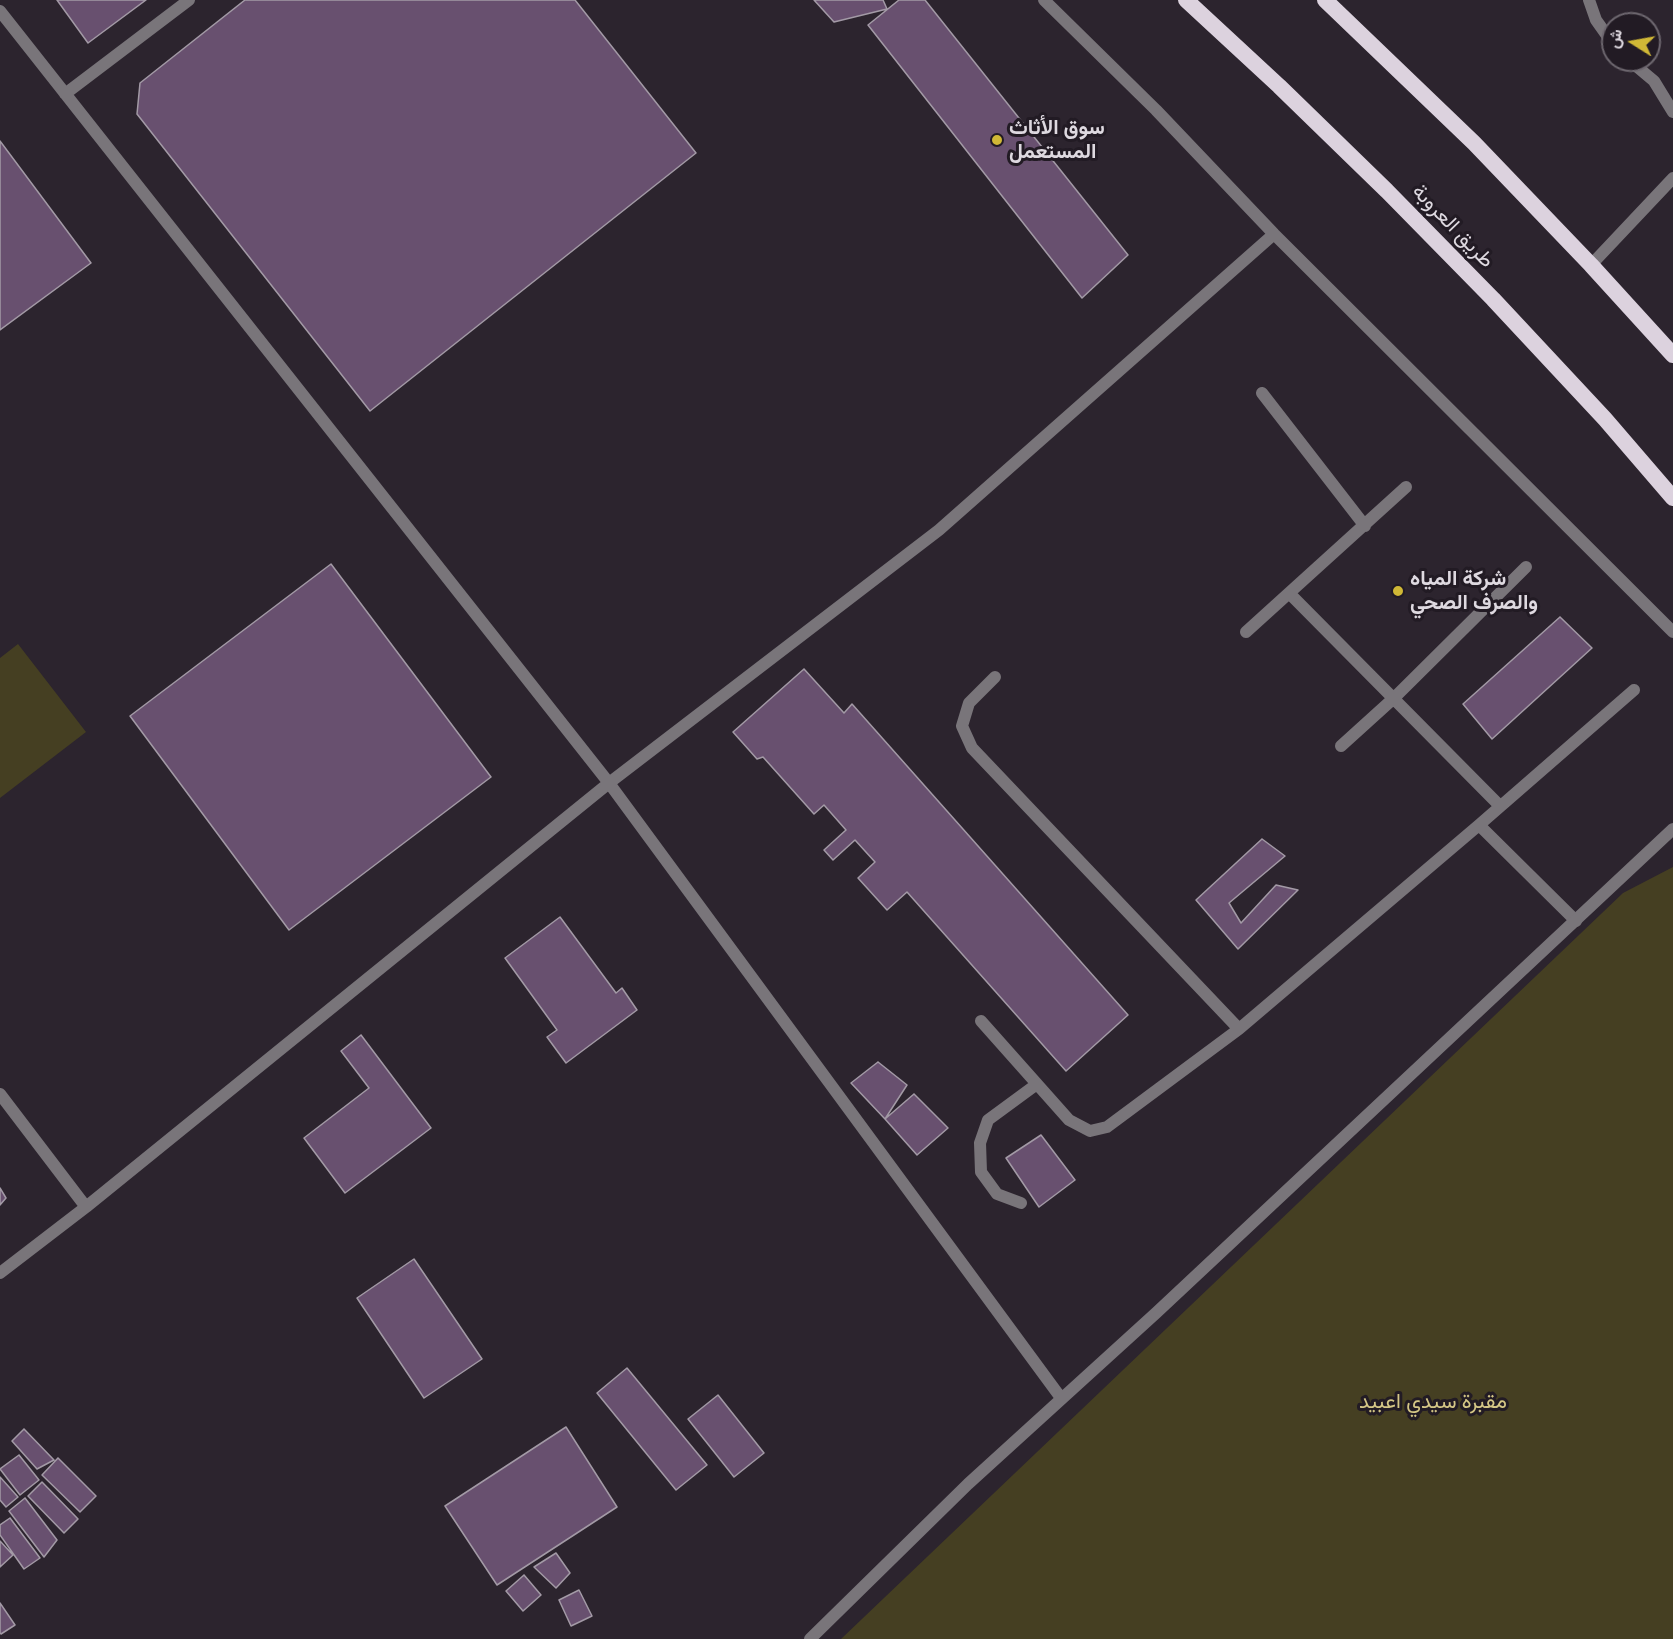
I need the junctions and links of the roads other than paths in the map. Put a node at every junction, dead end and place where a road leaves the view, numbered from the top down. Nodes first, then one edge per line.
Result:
1 (189, 0) edge
2 (1044, 0) edge
3 (1186, 0) edge
4 (1325, 0) edge
5 (1589, 0) edge
6 (0, 11) edge
7 (1601, 27) edge
8 (1643, 72) edge
9 (65, 94) junction
10 (1673, 112) edge
11 (1673, 178) edge
12 (1274, 234) junction
13 (1591, 265) junction
14 (1673, 355) edge
15 (1262, 393) dead end
16 (1406, 487) dead end
17 (1673, 498) edge
18 (1365, 526) junction
19 (1526, 567) dead end
20 (1289, 593) junction
21 (1246, 632) dead end
22 (1673, 632) edge
23 (995, 677) dead end
24 (1634, 690) dead end
25 (1394, 698) junction
26 (1341, 746) dead end
27 (609, 783) junction
28 (1500, 806) junction
29 (1479, 825) junction
30 (1673, 830) edge
31 (1576, 921) junction
32 (981, 1021) dead end
33 (1239, 1029) junction
34 (1037, 1084) junction
35 (0, 1094) edge
36 (1021, 1203) dead end
37 (86, 1207) junction
38 (0, 1273) edge
39 (1061, 1398) junction
40 (810, 1639) edge

1 - 9 street
2 - 12 street
3 - 17 highway, طريق العروبة
4 - 13 highway
5 - 7 street
6 - 9 street
8 - 10 street
9 - 27 street
11 - 13 street
12 - 22 street
12 - 27 street
13 - 14 highway
15 - 18 street
16 - 18 street
18 - 20 street
19 - 25 street
20 - 21 street
20 - 25 street
23 - 33 street
24 - 28 street
25 - 26 street
25 - 28 street
27 - 37 street
27 - 39 street
28 - 29 street
29 - 31 street
29 - 33 street
30 - 31 street
31 - 39 street
32 - 34 street
33 - 34 street
34 - 36 street
35 - 37 street
37 - 38 street
39 - 40 street

